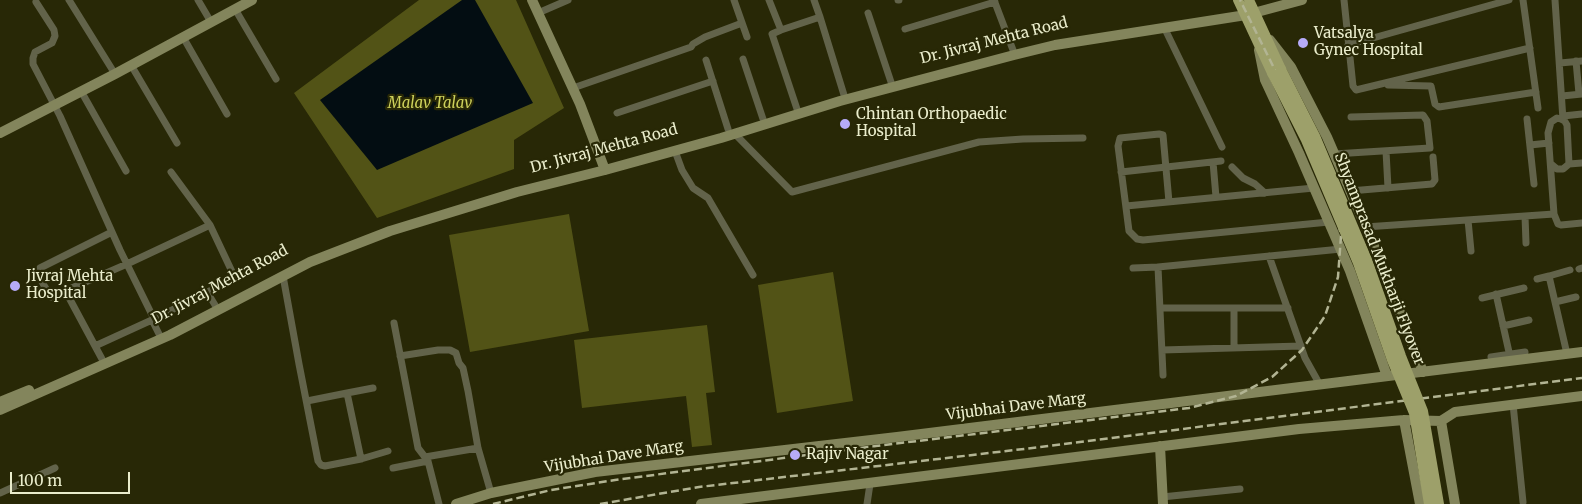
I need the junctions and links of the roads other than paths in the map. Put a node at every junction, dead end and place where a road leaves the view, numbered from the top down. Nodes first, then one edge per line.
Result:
1 (69, 0) edge
2 (198, 0) edge
3 (252, 0) edge
4 (532, 0) edge
5 (568, 0) edge
6 (734, 0) edge
7 (769, 0) edge
8 (814, 0) edge
9 (1280, 0) edge
10 (1302, 0) edge
11 (1344, 0) edge
12 (1509, 0) edge
13 (1523, 0) edge
14 (1554, 0) edge
15 (994, 1) edge
16 (36, 2) dead end
17 (1247, 7) edge
18 (236, 9) junction
19 (538, 13) junction
20 (868, 13) dead end
21 (820, 17) junction
22 (210, 22) junction
23 (742, 23) junction
24 (1164, 27) junction
25 (905, 29) dead end
26 (780, 30) junction
27 (183, 37) junction
28 (747, 37) dead end
29 (1261, 37) junction
30 (1348, 45) junction
31 (1530, 48) junction
32 (1013, 50) junction
33 (743, 59) dead end
34 (706, 60) dead end
35 (1579, 61) edge
36 (1560, 63) junction
37 (130, 66) junction
38 (1277, 71) junction
39 (115, 74) junction
40 (276, 79) dead end
41 (712, 82) junction
42 (891, 82) junction
43 (1375, 85) junction
44 (572, 88) junction
45 (81, 91) junction
46 (1536, 92) junction
47 (1580, 94) edge
48 (844, 95) junction
49 (1562, 96) junction
50 (54, 105) junction
51 (797, 108) junction
52 (1538, 108) dead end
53 (618, 113) dead end
54 (227, 114) dead end
55 (1582, 114) edge
56 (1351, 117) dead end
57 (1563, 118) junction
58 (763, 119) junction
59 (1527, 119) dead end
60 (731, 132) junction
61 (0, 133) edge
62 (1083, 138) dead end
63 (177, 143) dead end
64 (1549, 143) junction
65 (1530, 145) junction
66 (1222, 147) dead end
67 (675, 151) junction
68 (1386, 151) junction
69 (1334, 154) junction
70 (1433, 157) dead end
71 (1582, 162) edge
72 (1550, 163) junction
73 (1569, 164) junction
74 (1166, 167) junction
75 (604, 168) junction
76 (1232, 168) dead end
77 (126, 171) dead end
78 (170, 172) dead end
79 (1121, 172) junction
80 (1534, 184) dead end
81 (1314, 188) junction
82 (1388, 188) junction
83 (1350, 191) junction
84 (1265, 193) junction
85 (1216, 197) junction
86 (1169, 202) junction
87 (1126, 206) junction
88 (1554, 214) junction
89 (1525, 216) junction
90 (1468, 220) junction
91 (1329, 222) junction
92 (1582, 223) edge
93 (210, 225) junction
94 (1366, 227) junction
95 (112, 232) junction
96 (1526, 243) dead end
97 (1341, 250) junction
98 (1471, 251) dead end
99 (1270, 256) junction
100 (127, 264) junction
101 (1158, 267) junction
102 (1132, 268) dead end
103 (1570, 270) dead end
104 (753, 275) dead end
105 (283, 276) junction
106 (1549, 276) junction
107 (1537, 278) dead end
108 (1524, 288) dead end
109 (66, 292) junction
110 (207, 292) junction
111 (1496, 294) junction
112 (1576, 297) dead end
113 (1482, 298) dead end
114 (1555, 302) junction
115 (215, 306) junction
116 (1160, 308) junction
117 (1234, 308) junction
118 (1288, 308) junction
119 (153, 319) junction
120 (1529, 320) dead end
121 (394, 323) dead end
122 (1503, 326) junction
123 (158, 334) junction
124 (95, 346) junction
125 (1301, 346) junction
126 (1234, 348) junction
127 (1162, 350) junction
128 (1525, 352) dead end
129 (1582, 352) edge
130 (1567, 354) junction
131 (400, 356) junction
132 (1491, 357) dead end
133 (1510, 358) junction
134 (102, 359) junction
135 (1423, 372) junction
136 (1163, 375) dead end
137 (1387, 376) junction
138 (1320, 385) junction
139 (373, 388) dead end
140 (347, 393) junction
141 (1582, 396) edge
142 (0, 402) edge
143 (307, 402) junction
144 (1513, 404) junction
145 (0, 410) edge
146 (1404, 420) junction
147 (1441, 421) junction
148 (1160, 446) junction
149 (478, 448) junction
150 (388, 451) dead end
151 (361, 459) junction
152 (426, 459) junction
153 (56, 468) dead end
154 (393, 468) dead end
155 (870, 484) junction
156 (1240, 489) dead end
157 (0, 493) edge
158 (491, 493) junction
159 (1162, 501) edge
160 (1523, 502) dead end
161 (439, 504) edge
162 (456, 504) edge
163 (701, 504) edge
164 (867, 504) edge
165 (1420, 504) edge
166 (1429, 504) edge
167 (1439, 504) edge
168 (1455, 504) edge

1 - 39 street
2 - 22 street
3 - 18 street
4 - 19 street
5 - 19 street
6 - 23 street
7 - 26 street
8 - 21 street
9 - 17 street
10 - 17 street
11 - 30 street
12 - 30 street
13 - 31 street
14 - 36 street
15 - 25 street
15 - 32 street
16 - 50 street
17 - 24 street
17 - 29 main road, Shyamprasad Mukharji Flyover
17 - 32 street, Dr. Jivraj Mehta Road
18 - 22 street
18 - 40 street
19 - 44 street
20 - 42 street
21 - 26 street
21 - 48 street
22 - 27 street
23 - 28 street
23 - 44 street
24 - 60 street
24 - 66 street
26 - 51 street
27 - 37 street
27 - 54 street
29 - 38 main road, Shyamprasad Mukharji Flyover
29 - 69 street
29 - 81 street
30 - 43 street
31 - 43 street
31 - 46 street
32 - 42 street, Dr. Jivraj Mehta Road
33 - 58 street
34 - 41 street
35 - 36 street
35 - 47 street
36 - 49 street
37 - 39 street
37 - 63 street
38 - 166 main road, Shyamprasad Mukharji Flyover, bridge
38 - 167 main road, Shyamprasad Mukharji Flyover, bridge
39 - 45 street
41 - 53 street
41 - 60 street
42 - 48 street, Dr. Jivraj Mehta Road
43 - 46 street
44 - 75 street
45 - 50 street
45 - 77 street
46 - 52 street
47 - 49 street
48 - 51 street, Dr. Jivraj Mehta Road
49 - 57 street
50 - 61 street
50 - 95 street
51 - 58 street, Dr. Jivraj Mehta Road
55 - 57 street
56 - 68 street
57 - 64 street
57 - 73 street
58 - 60 street, Dr. Jivraj Mehta Road
59 - 65 street
60 - 62 street
60 - 67 street
60 - 75 street, Dr. Jivraj Mehta Road
64 - 65 street
64 - 72 street
65 - 80 street
67 - 75 street
67 - 104 street
68 - 69 street
68 - 82 street
69 - 83 street
70 - 82 street
71 - 73 street
72 - 73 street
72 - 88 street
74 - 79 street
74 - 79 street
74 - 85 street
74 - 86 street
75 - 105 street
75 - 115 street, Dr. Jivraj Mehta Road
76 - 84 street
78 - 93 street
79 - 87 street
81 - 84 street
81 - 91 street
82 - 83 street
83 - 94 street
84 - 85 street
85 - 86 street
86 - 87 street
87 - 91 street
88 - 89 street
88 - 92 street
89 - 90 street
89 - 96 street
90 - 94 street
90 - 98 street
91 - 97 street
93 - 100 street
93 - 110 street
94 - 135 street
95 - 100 street
95 - 109 street
97 - 99 street
97 - 137 street
99 - 101 street
99 - 118 street
100 - 109 street
100 - 119 street
101 - 102 street
101 - 116 street
103 - 106 street
105 - 143 street
105 - 145 street
106 - 107 street
106 - 114 street
108 - 111 street
109 - 124 street
110 - 115 street
110 - 119 street
111 - 113 street
111 - 122 street
112 - 114 street
114 - 130 street
115 - 123 street, Dr. Jivraj Mehta Road
116 - 117 street
116 - 127 street
117 - 118 street
117 - 126 street
118 - 125 street
119 - 123 street
119 - 124 street
120 - 122 street
121 - 131 street
122 - 133 street
123 - 134 street, Dr. Jivraj Mehta Road
124 - 134 street
125 - 126 street
125 - 138 street
126 - 127 street
127 - 136 street
128 - 133 street
129 - 130 street, Vijubhai Dave Marg
130 - 133 street, Vijubhai Dave Marg
131 - 149 street
131 - 152 street
132 - 133 street
133 - 135 street, Vijubhai Dave Marg
134 - 142 street, Dr. Jivraj Mehta Road
135 - 137 street, Vijubhai Dave Marg
137 - 138 street, Vijubhai Dave Marg
138 - 158 street, Vijubhai Dave Marg
139 - 140 street
140 - 143 street
140 - 151 street
141 - 144 street
143 - 151 street
144 - 147 street
144 - 160 street
146 - 147 street
146 - 148 street
146 - 165 street
147 - 168 street
148 - 155 street
148 - 159 street
149 - 152 street
149 - 158 street
150 - 151 street
152 - 154 street
152 - 161 street
153 - 157 street
155 - 163 street
155 - 164 street
156 - 159 street
158 - 162 street, Vijubhai Dave Marg

